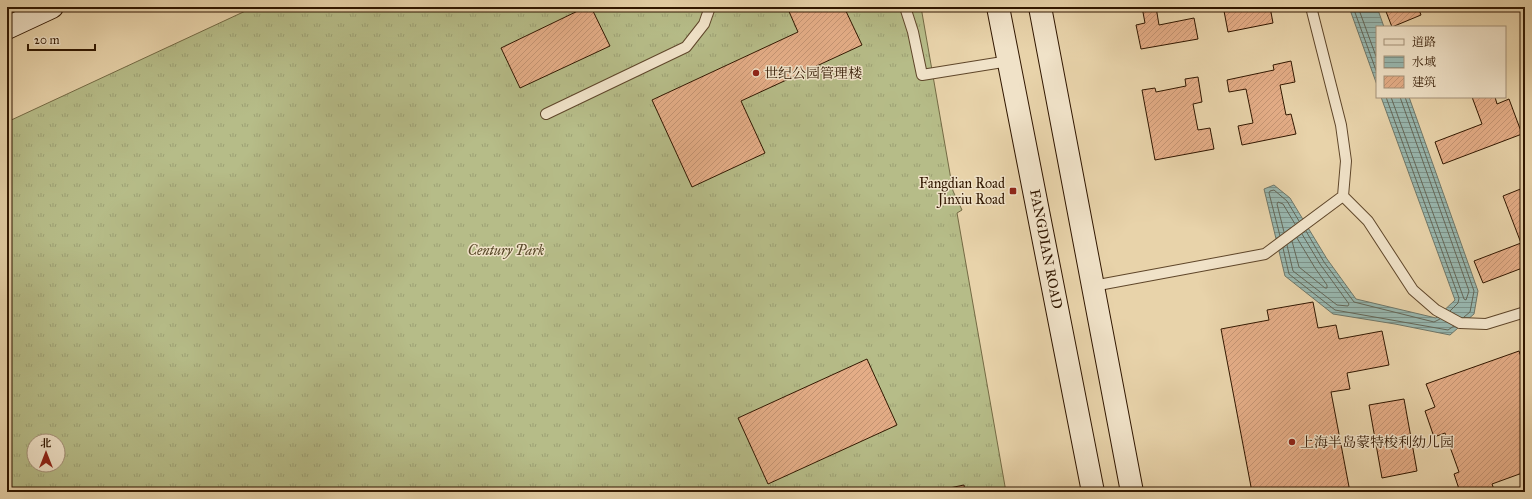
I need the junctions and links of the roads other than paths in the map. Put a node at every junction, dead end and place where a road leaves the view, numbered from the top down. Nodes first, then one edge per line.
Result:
1 (52, 7) edge
2 (710, 7) edge
3 (905, 7) edge
4 (998, 7) edge
5 (1040, 7) edge
6 (1311, 7) edge
7 (7, 28) edge
8 (1009, 61) junction
9 (546, 114) dead end
10 (1343, 196) junction
11 (1093, 286) junction
12 (1525, 312) edge
13 (1093, 492) edge
14 (1132, 492) edge

1 - 7 main road
2 - 9 lane
3 - 8 lane
4 - 8 main road, FANGDIAN ROAD
5 - 11 main road
6 - 10 lane
8 - 13 main road, FANGDIAN ROAD
10 - 11 lane
10 - 12 lane
11 - 14 main road

